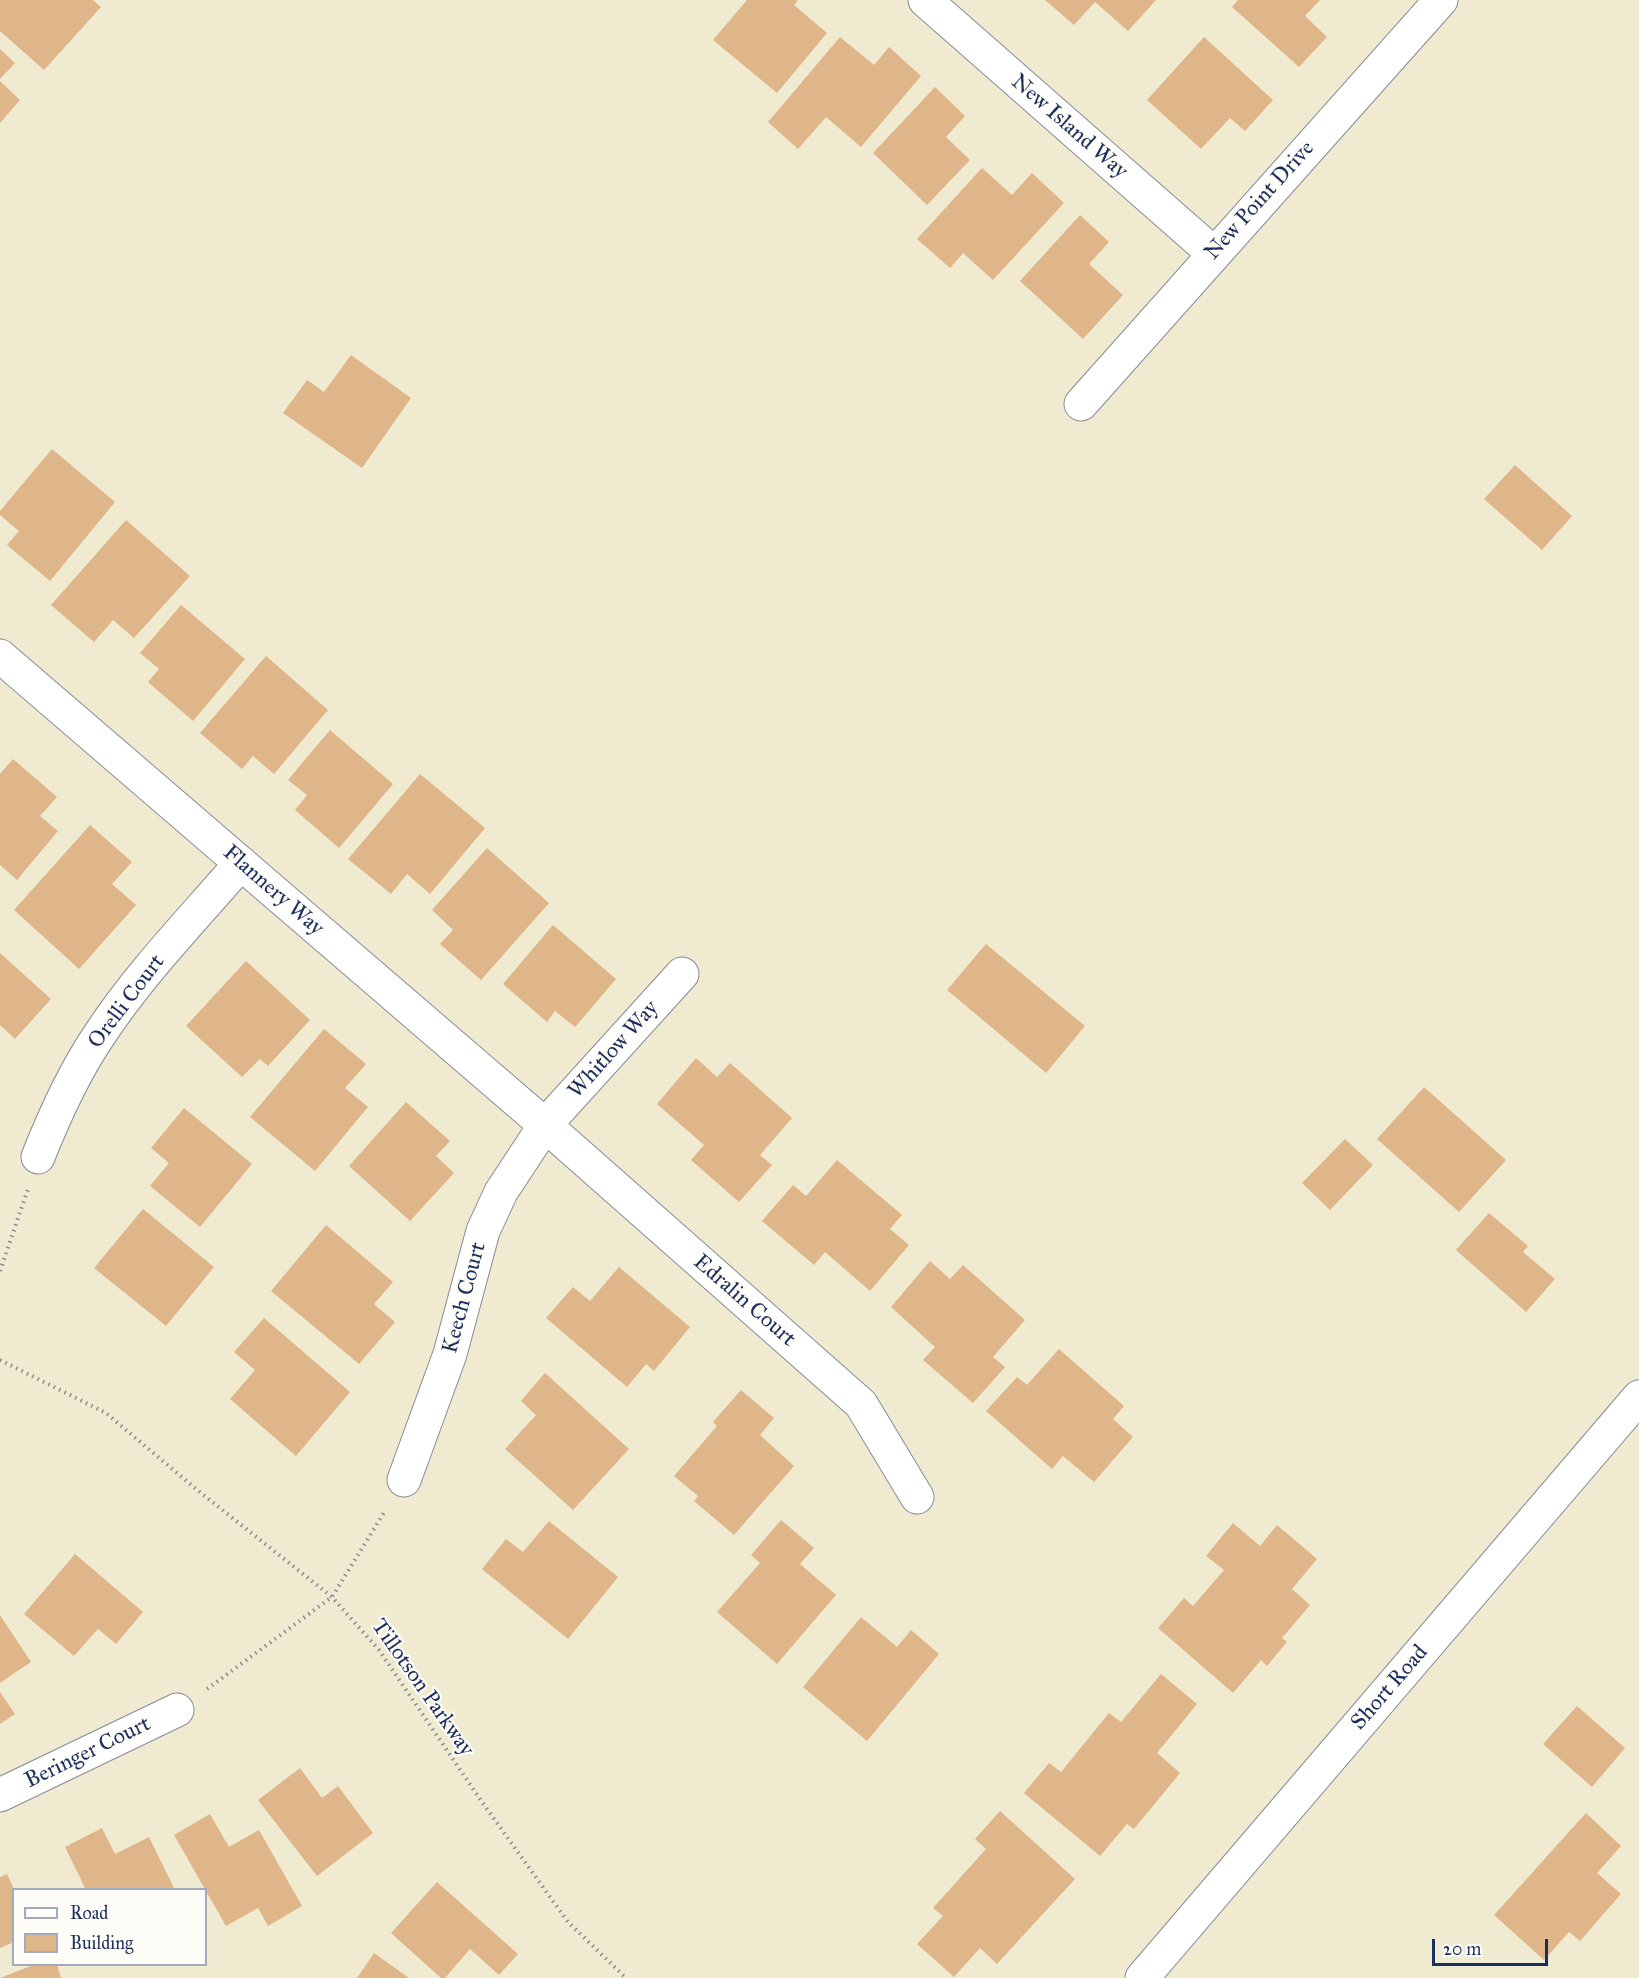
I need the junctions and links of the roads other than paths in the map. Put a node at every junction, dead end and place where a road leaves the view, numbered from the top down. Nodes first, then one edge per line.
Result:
1 (925, 0) edge
2 (1441, 0) edge
3 (1213, 253) junction
4 (1082, 404) dead end
5 (0, 656) edge
6 (241, 863) junction
7 (682, 975) dead end
8 (545, 1125) junction
9 (38, 1157) road end
10 (1639, 1397) edge
11 (404, 1480) road end
12 (917, 1497) dead end
13 (177, 1710) road end
14 (0, 1795) edge
15 (1142, 1978) edge

1 - 3 street, New Island Way
2 - 3 street, New Point Drive
3 - 4 street, New Point Drive
5 - 6 street, Flannery Way
6 - 8 street, Flannery Way
6 - 9 street, Orelli Court
7 - 8 street, Whitlow Way
8 - 11 street, Keech Court
8 - 12 street, Edralin Court
10 - 15 street, Short Road
13 - 14 street, Beringer Court

